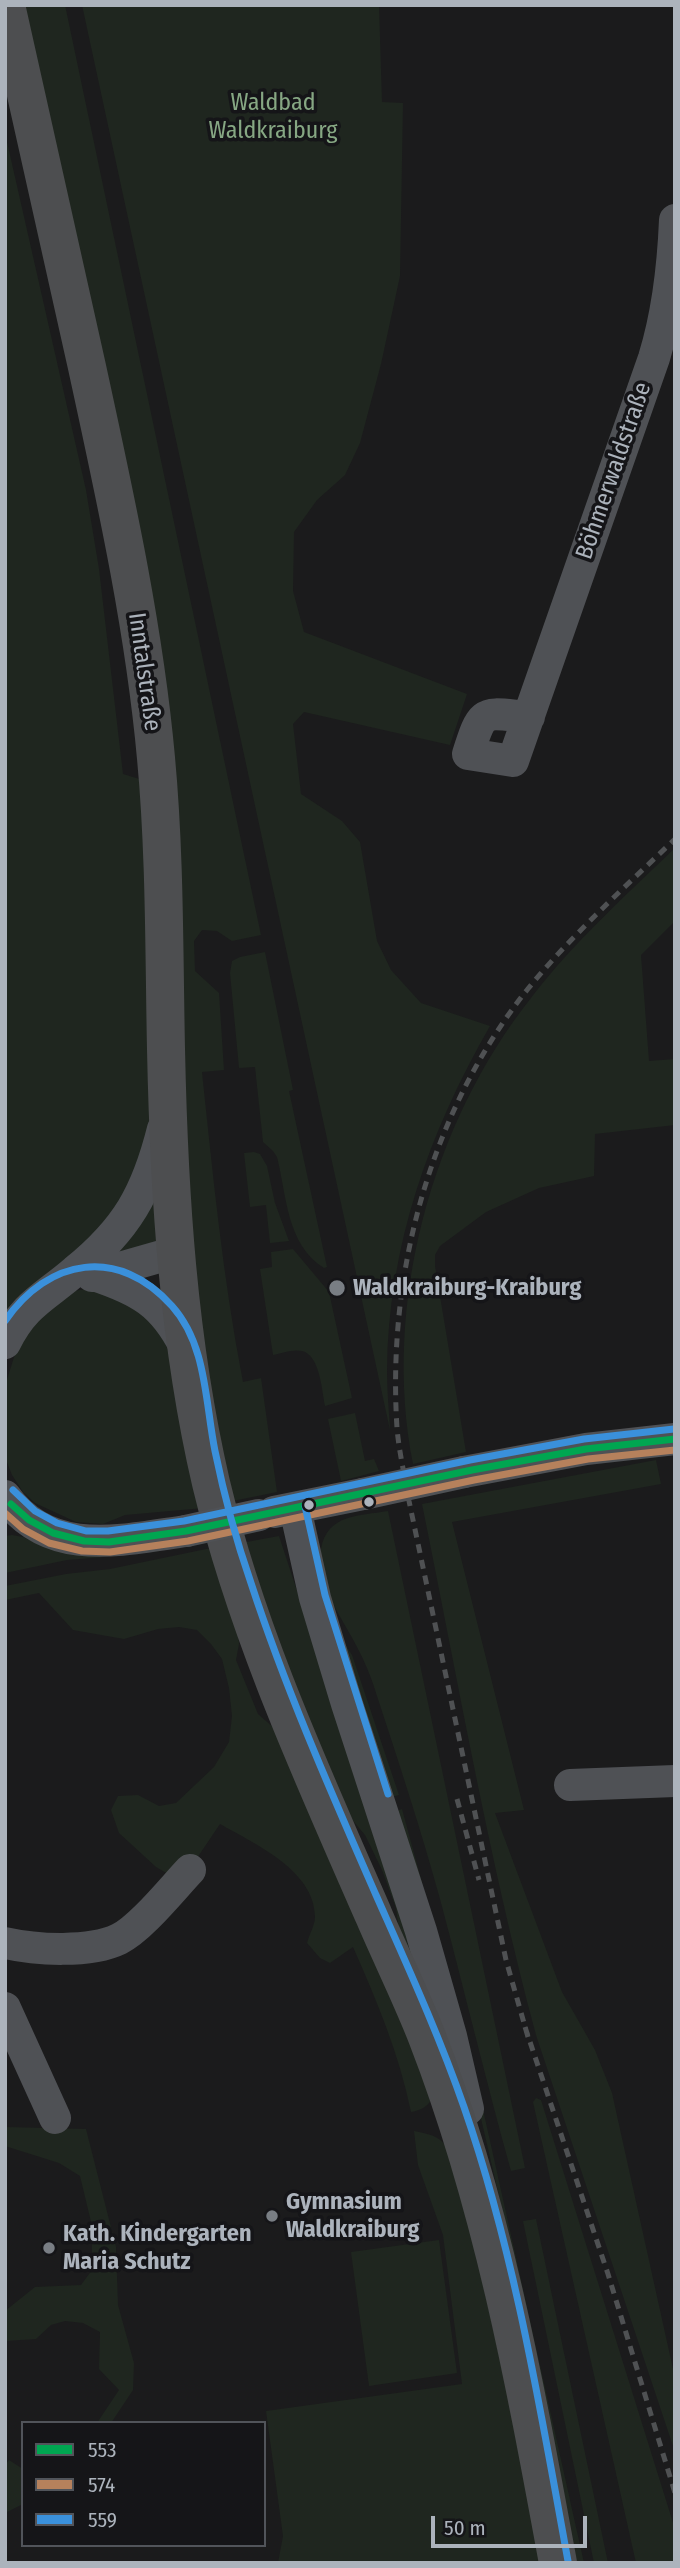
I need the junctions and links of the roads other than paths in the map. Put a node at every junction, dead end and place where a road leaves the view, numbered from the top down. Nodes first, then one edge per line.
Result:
1 (6, 5) edge
2 (675, 220) edge
3 (529, 717) dead end
4 (168, 1111) junction
5 (176, 1252) junction
6 (94, 1275) junction
7 (57, 1286) junction
8 (5, 1343) edge
9 (187, 1351) junction
10 (675, 1439) edge
11 (7, 1503) edge
12 (295, 1508) junction
13 (675, 1780) edge
14 (570, 1785) dead end
15 (190, 1870) dead end
16 (5, 1943) edge
17 (5, 2008) edge
18 (55, 2118) dead end
19 (474, 2170) junction
20 (558, 2563) edge

1 - 4 main road, Inntalstraße
2 - 3 street, Böhmerwaldstraße
4 - 5 main road, Inntalstraße
4 - 7 street
5 - 6 street
5 - 9 main road, Inntalstraße
6 - 7 street
6 - 9 street
7 - 8 street
9 - 19 main road, Inntalstraße
10 - 12 street, bridge
11 - 12 street, bridge
12 - 19 street
13 - 14 street
15 - 16 street
17 - 18 street
19 - 20 main road, Inntalstraße

